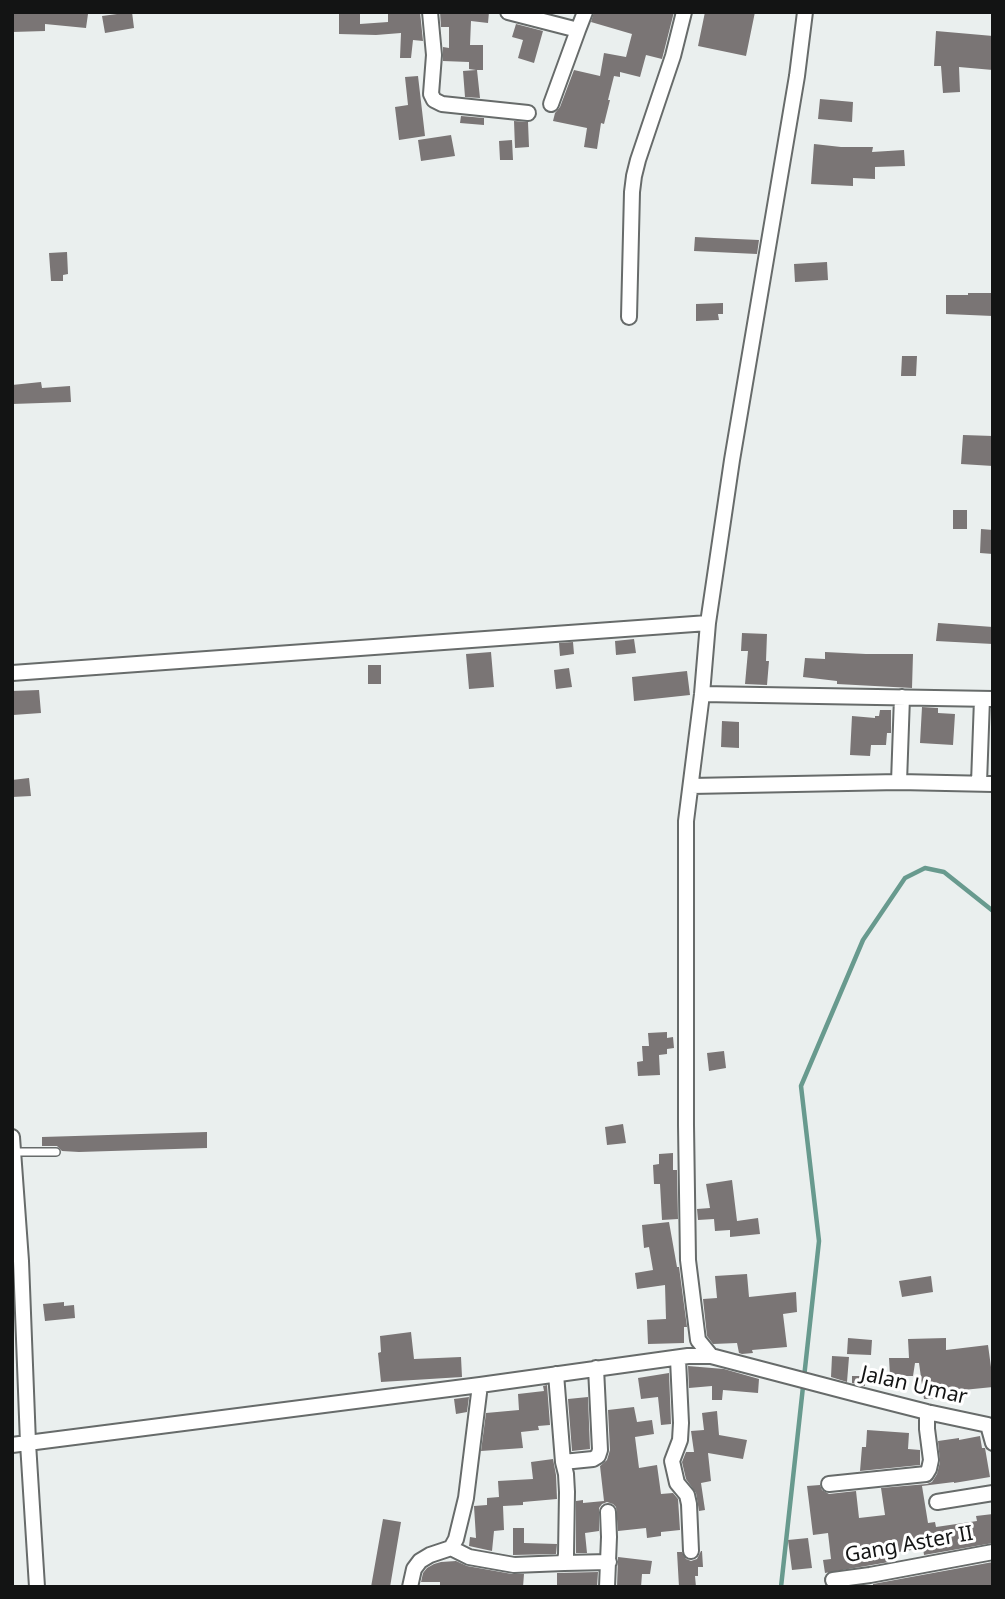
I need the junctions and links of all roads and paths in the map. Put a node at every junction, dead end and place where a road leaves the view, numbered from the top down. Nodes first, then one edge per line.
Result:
1 (430, 12) edge
2 (508, 12) edge
3 (585, 12) edge
4 (684, 12) edge
5 (805, 12) edge
6 (578, 30) junction
7 (551, 104) dead end
8 (528, 113) dead end
9 (629, 317) dead end
10 (708, 623) junction
11 (12, 673) edge
12 (702, 694) junction
13 (902, 696) junction
14 (988, 699) edge
15 (899, 782) junction
16 (986, 784) edge
17 (691, 786) junction
18 (13, 1145) edge
19 (57, 1152) dead end
20 (698, 1340) junction
21 (711, 1356) junction
22 (683, 1357) junction
23 (596, 1368) junction
24 (556, 1374) junction
25 (481, 1385) junction
26 (927, 1412) junction
27 (991, 1424) edge
28 (28, 1443) junction
29 (993, 1443) edge
30 (12, 1446) edge
31 (563, 1462) junction
32 (829, 1484) dead end
33 (993, 1493) edge
34 (937, 1502) dead end
35 (608, 1512) dead end
36 (451, 1548) junction
37 (691, 1551) dead end
38 (993, 1552) edge
39 (609, 1562) junction
40 (564, 1563) junction
41 (833, 1580) dead end
42 (870, 1581) edge
43 (37, 1587) edge
44 (410, 1587) edge
45 (607, 1587) edge

1 - 8 street
2 - 6 street
3 - 6 street
4 - 9 street
5 - 10 street
6 - 7 street
10 - 11 street
10 - 12 street
12 - 13 street
12 - 17 street
13 - 14 street
13 - 15 street
14 - 16 street
15 - 16 street
15 - 17 street
17 - 20 street
18 - 19 lane
18 - 28 street
20 - 21 street
20 - 22 street
21 - 22 street, Jalan Umar
21 - 26 street, Jalan Umar
22 - 23 street, Jalan Umar
22 - 37 street
23 - 24 street, Jalan Umar
23 - 31 street
24 - 25 street, Jalan Umar
24 - 31 street
25 - 28 street, Jalan Umar
25 - 36 street
26 - 27 street, Jalan Umar
26 - 32 street
27 - 29 street, Jalan Umar
28 - 30 street, Jalan Umar
28 - 43 street
31 - 40 street
33 - 34 street
35 - 39 street
36 - 40 street
36 - 44 street
38 - 42 street, Gang Aster II
39 - 40 street
39 - 45 street
41 - 42 street, Gang Aster II

